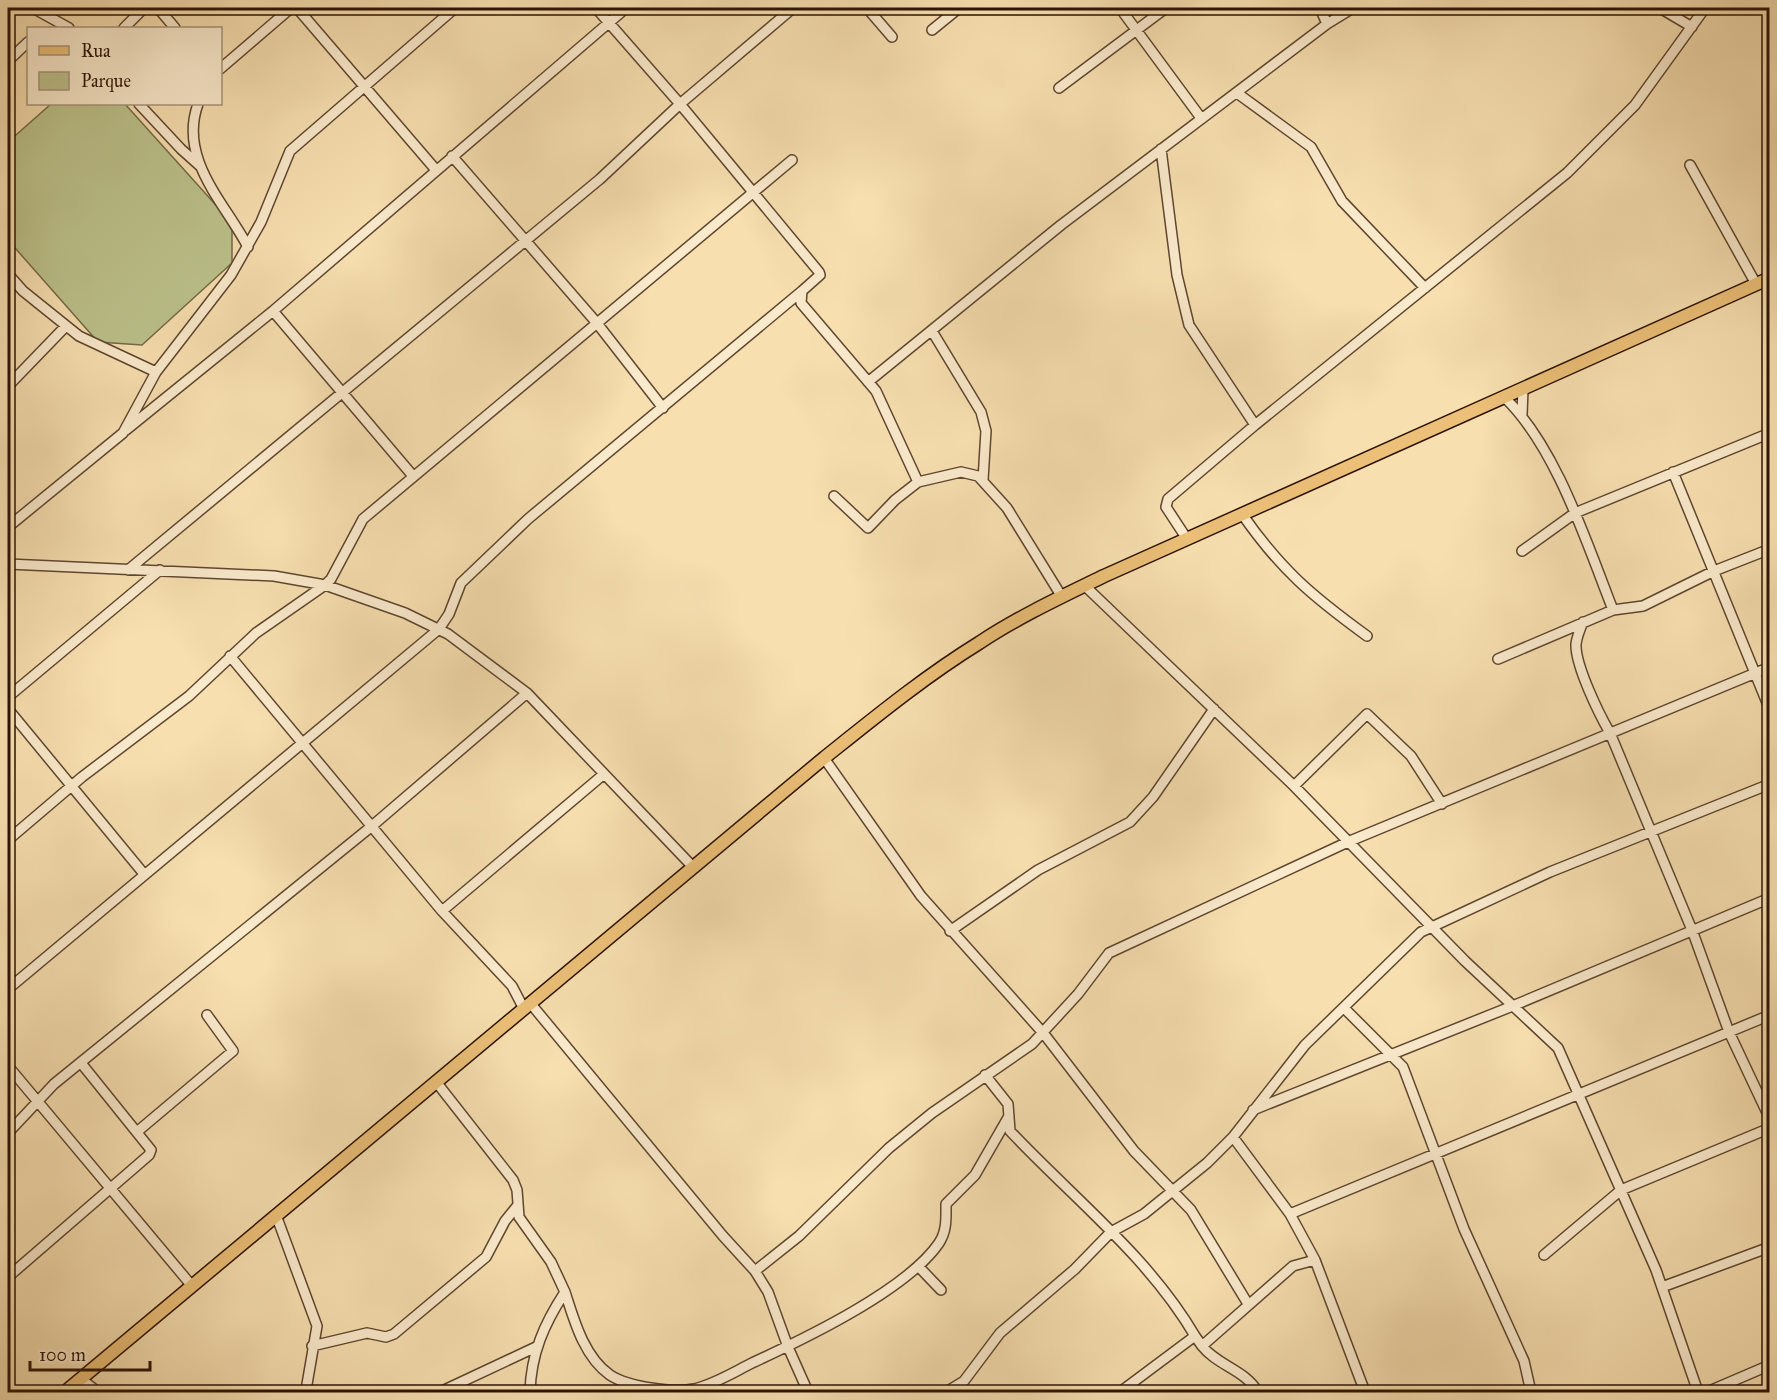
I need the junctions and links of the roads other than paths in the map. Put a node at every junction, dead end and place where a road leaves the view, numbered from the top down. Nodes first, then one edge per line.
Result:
1 (33, 8) edge
2 (144, 8) edge
3 (158, 8) edge
4 (291, 8) edge
5 (297, 8) edge
6 (455, 8) edge
7 (596, 8) edge
8 (626, 8) edge
9 (793, 8) edge
10 (867, 8) edge
11 (959, 8) edge
12 (1120, 8) edge
13 (1166, 8) edge
14 (1320, 8) edge
15 (1353, 8) edge
16 (1660, 8) edge
17 (1705, 8) edge
18 (58, 22) junction
19 (608, 23) junction
20 (1327, 24) junction
21 (50, 27) edge
22 (67, 27) edge
23 (125, 27) edge
24 (174, 27) edge
25 (1692, 27) junction
26 (932, 30) dead end
27 (1136, 30) junction
28 (892, 37) dead end
29 (27, 43) edge
30 (8, 61) edge
31 (222, 67) edge
32 (363, 86) junction
33 (1059, 88) dead end
34 (1237, 93) junction
35 (681, 104) junction
36 (140, 105) edge
37 (198, 105) edge
38 (1201, 118) junction
39 (1161, 149) junction
40 (452, 156) junction
41 (792, 159) dead end
42 (1690, 165) dead end
43 (200, 166) junction
44 (436, 170) junction
45 (752, 193) junction
46 (525, 241) junction
47 (248, 247) junction
48 (8, 274) edge
49 (1770, 278) edge
50 (1756, 284) junction
51 (1425, 288) junction
52 (802, 291) junction
53 (788, 303) junction
54 (801, 303) junction
55 (273, 310) junction
56 (596, 322) junction
57 (65, 327) junction
58 (932, 331) junction
59 (156, 372) junction
60 (868, 382) junction
61 (8, 386) edge
62 (1523, 388) junction
63 (343, 391) junction
64 (1504, 397) junction
65 (663, 408) junction
66 (1522, 415) junction
67 (1255, 425) junction
68 (123, 433) junction
69 (1770, 433) edge
70 (1673, 472) junction
71 (413, 476) junction
72 (983, 480) junction
73 (918, 482) junction
74 (834, 496) dead end
75 (1575, 513) junction
76 (1242, 514) junction
77 (8, 527) edge
78 (1187, 539) junction
79 (1770, 549) edge
80 (1522, 551) dead end
81 (8, 564) edge
82 (128, 570) junction
83 (160, 570) junction
84 (1714, 571) junction
85 (325, 585) junction
86 (1085, 586) junction
87 (1062, 597) junction
88 (1613, 610) junction
89 (1583, 622) junction
90 (439, 629) junction
91 (1367, 636) dead end
92 (230, 656) junction
93 (1498, 659) dead end
94 (1770, 667) edge
95 (1755, 673) junction
96 (527, 693) junction
97 (8, 697) edge
98 (8, 709) edge
99 (1214, 709) junction
100 (1770, 710) edge
101 (1610, 733) junction
102 (300, 742) junction
103 (824, 758) junction
104 (604, 774) junction
105 (1770, 784) edge
106 (70, 786) junction
107 (1294, 786) junction
108 (1442, 804) junction
109 (372, 826) junction
110 (1651, 831) junction
111 (8, 840) edge
112 (1350, 841) junction
113 (693, 867) junction
114 (144, 874) junction
115 (1770, 898) edge
116 (442, 911) junction
117 (1431, 926) junction
118 (1692, 930) junction
119 (950, 931) junction
120 (8, 988) edge
121 (1515, 1005) junction
122 (528, 1007) junction
123 (1344, 1008) junction
124 (207, 1015) dead end
125 (1770, 1015) edge
126 (1729, 1032) junction
127 (1044, 1034) junction
128 (1393, 1054) junction
129 (81, 1064) junction
130 (8, 1066) edge
131 (985, 1075) junction
132 (437, 1083) junction
133 (1579, 1093) junction
134 (38, 1102) junction
135 (1252, 1110) junction
136 (1009, 1116) junction
137 (1770, 1119) edge
138 (1770, 1128) edge
139 (138, 1131) junction
140 (8, 1133) edge
141 (1233, 1137) junction
142 (1436, 1153) junction
143 (111, 1189) junction
144 (1621, 1190) junction
145 (1174, 1191) junction
146 (518, 1205) junction
147 (1290, 1214) junction
148 (276, 1215) junction
149 (1111, 1232) junction
150 (1770, 1247) edge
151 (1544, 1255) dead end
152 (1315, 1260) junction
153 (918, 1266) junction
154 (755, 1271) junction
155 (8, 1277) edge
156 (192, 1286) junction
157 (1662, 1287) junction
158 (941, 1290) dead end
159 (565, 1292) junction
160 (1248, 1304) junction
161 (1195, 1336) junction
162 (312, 1346) junction
163 (1202, 1346) junction
164 (536, 1347) junction
165 (788, 1347) junction
166 (1770, 1365) edge
167 (81, 1379) junction
168 (8, 1387) edge
169 (692, 1391) edge
170 (12, 1392) edge
171 (65, 1392) edge
172 (98, 1392) edge
173 (308, 1392) edge
174 (440, 1392) edge
175 (530, 1392) edge
176 (808, 1392) edge
177 (946, 1392) edge
178 (1120, 1392) edge
179 (1258, 1392) edge
180 (1365, 1392) edge
181 (1531, 1392) edge
182 (1698, 1392) edge
183 (1707, 1392) edge

1 - 18 street
2 - 23 street
3 - 24 street
4 - 31 street
5 - 32 street
6 - 32 street
7 - 19 street
8 - 19 street
9 - 35 street
10 - 28 street
11 - 26 street
12 - 27 street
13 - 27 street
14 - 20 street
15 - 20 street
16 - 25 street
17 - 25 street
18 - 21 street
18 - 22 street
19 - 35 street
19 - 40 street
20 - 34 street
25 - 51 street
27 - 33 street
27 - 38 street
29 - 30 street
32 - 44 street
32 - 47 street
34 - 38 street
34 - 51 street
35 - 45 street
35 - 46 street
36 - 43 street
37 - 43 street
38 - 39 street
39 - 58 street
39 - 67 street
40 - 44 street
40 - 46 street
41 - 45 street
42 - 50 street
43 - 47 street
44 - 55 street
45 - 52 street
45 - 56 street
46 - 56 street
46 - 63 street
47 - 59 street
48 - 57 street
49 - 50 main road
50 - 62 main road
51 - 67 street
52 - 53 street
52 - 54 street
53 - 54 street
53 - 65 street
54 - 60 street
55 - 63 street
55 - 68 street
56 - 65 street
56 - 71 street
57 - 59 street
57 - 61 street
58 - 60 street
58 - 72 street
59 - 68 street
60 - 73 street
62 - 64 main road
62 - 66 street
63 - 71 street
63 - 82 street
64 - 66 street
64 - 76 main road
65 - 90 street
66 - 75 street
67 - 78 street
68 - 77 street
69 - 70 street
70 - 75 street
70 - 84 street
71 - 85 street
72 - 73 street
72 - 87 street
73 - 74 street
75 - 80 street
75 - 88 street
76 - 78 main road
76 - 91 street
78 - 86 main road
79 - 84 street
81 - 82 street
82 - 83 street
83 - 85 street
83 - 97 street
84 - 88 street
84 - 95 street
85 - 90 street
85 - 92 street
86 - 87 main road
86 - 99 street
87 - 103 main road
88 - 89 street
89 - 93 street
89 - 101 street
90 - 96 street
90 - 102 street
92 - 102 street
92 - 106 street
94 - 95 street
95 - 100 street
95 - 101 street
96 - 104 street
96 - 109 street
98 - 106 street
99 - 107 street
99 - 119 street
101 - 108 street
101 - 110 street
102 - 109 street
102 - 114 street
103 - 113 main road
103 - 119 street
104 - 113 street
104 - 116 street
105 - 110 street
106 - 111 street
106 - 114 street
107 - 108 street
107 - 112 street
108 - 112 street
109 - 116 street
109 - 129 street
110 - 117 street
110 - 118 street
112 - 117 street
112 - 127 street
113 - 122 main road
114 - 120 street
115 - 118 street
116 - 122 street
117 - 121 street
117 - 123 street
118 - 121 street
118 - 126 street
119 - 127 street
121 - 128 street
121 - 133 street
122 - 132 main road
122 - 154 street
123 - 128 street
123 - 135 street
124 - 139 street
125 - 126 street
126 - 133 street
126 - 137 street
127 - 131 street
127 - 145 street
128 - 135 street
128 - 142 street
129 - 134 street
129 - 139 street
130 - 134 street
131 - 136 street
131 - 154 street
132 - 146 street
132 - 148 main road
133 - 142 street
133 - 144 street
134 - 140 street
134 - 143 street
135 - 141 street
136 - 149 street
136 - 153 street
138 - 144 street
139 - 143 street
141 - 145 street
141 - 147 street
142 - 147 street
142 - 181 street
143 - 155 street
143 - 156 street
144 - 151 street
144 - 157 street
145 - 149 street
145 - 160 street
146 - 159 street
146 - 162 street
147 - 152 street
148 - 156 main road
148 - 162 street
149 - 161 street
149 - 177 street
150 - 157 street
152 - 160 street
152 - 180 street
153 - 158 street
153 - 165 street
154 - 165 street
156 - 167 main road
157 - 182 street
159 - 164 street
159 - 169 street
160 - 163 street
161 - 163 street
161 - 178 street
162 - 173 street
163 - 179 street
164 - 174 street
164 - 175 street
165 - 169 street
165 - 176 street
166 - 183 street
167 - 171 main road
167 - 172 street
168 - 170 street

